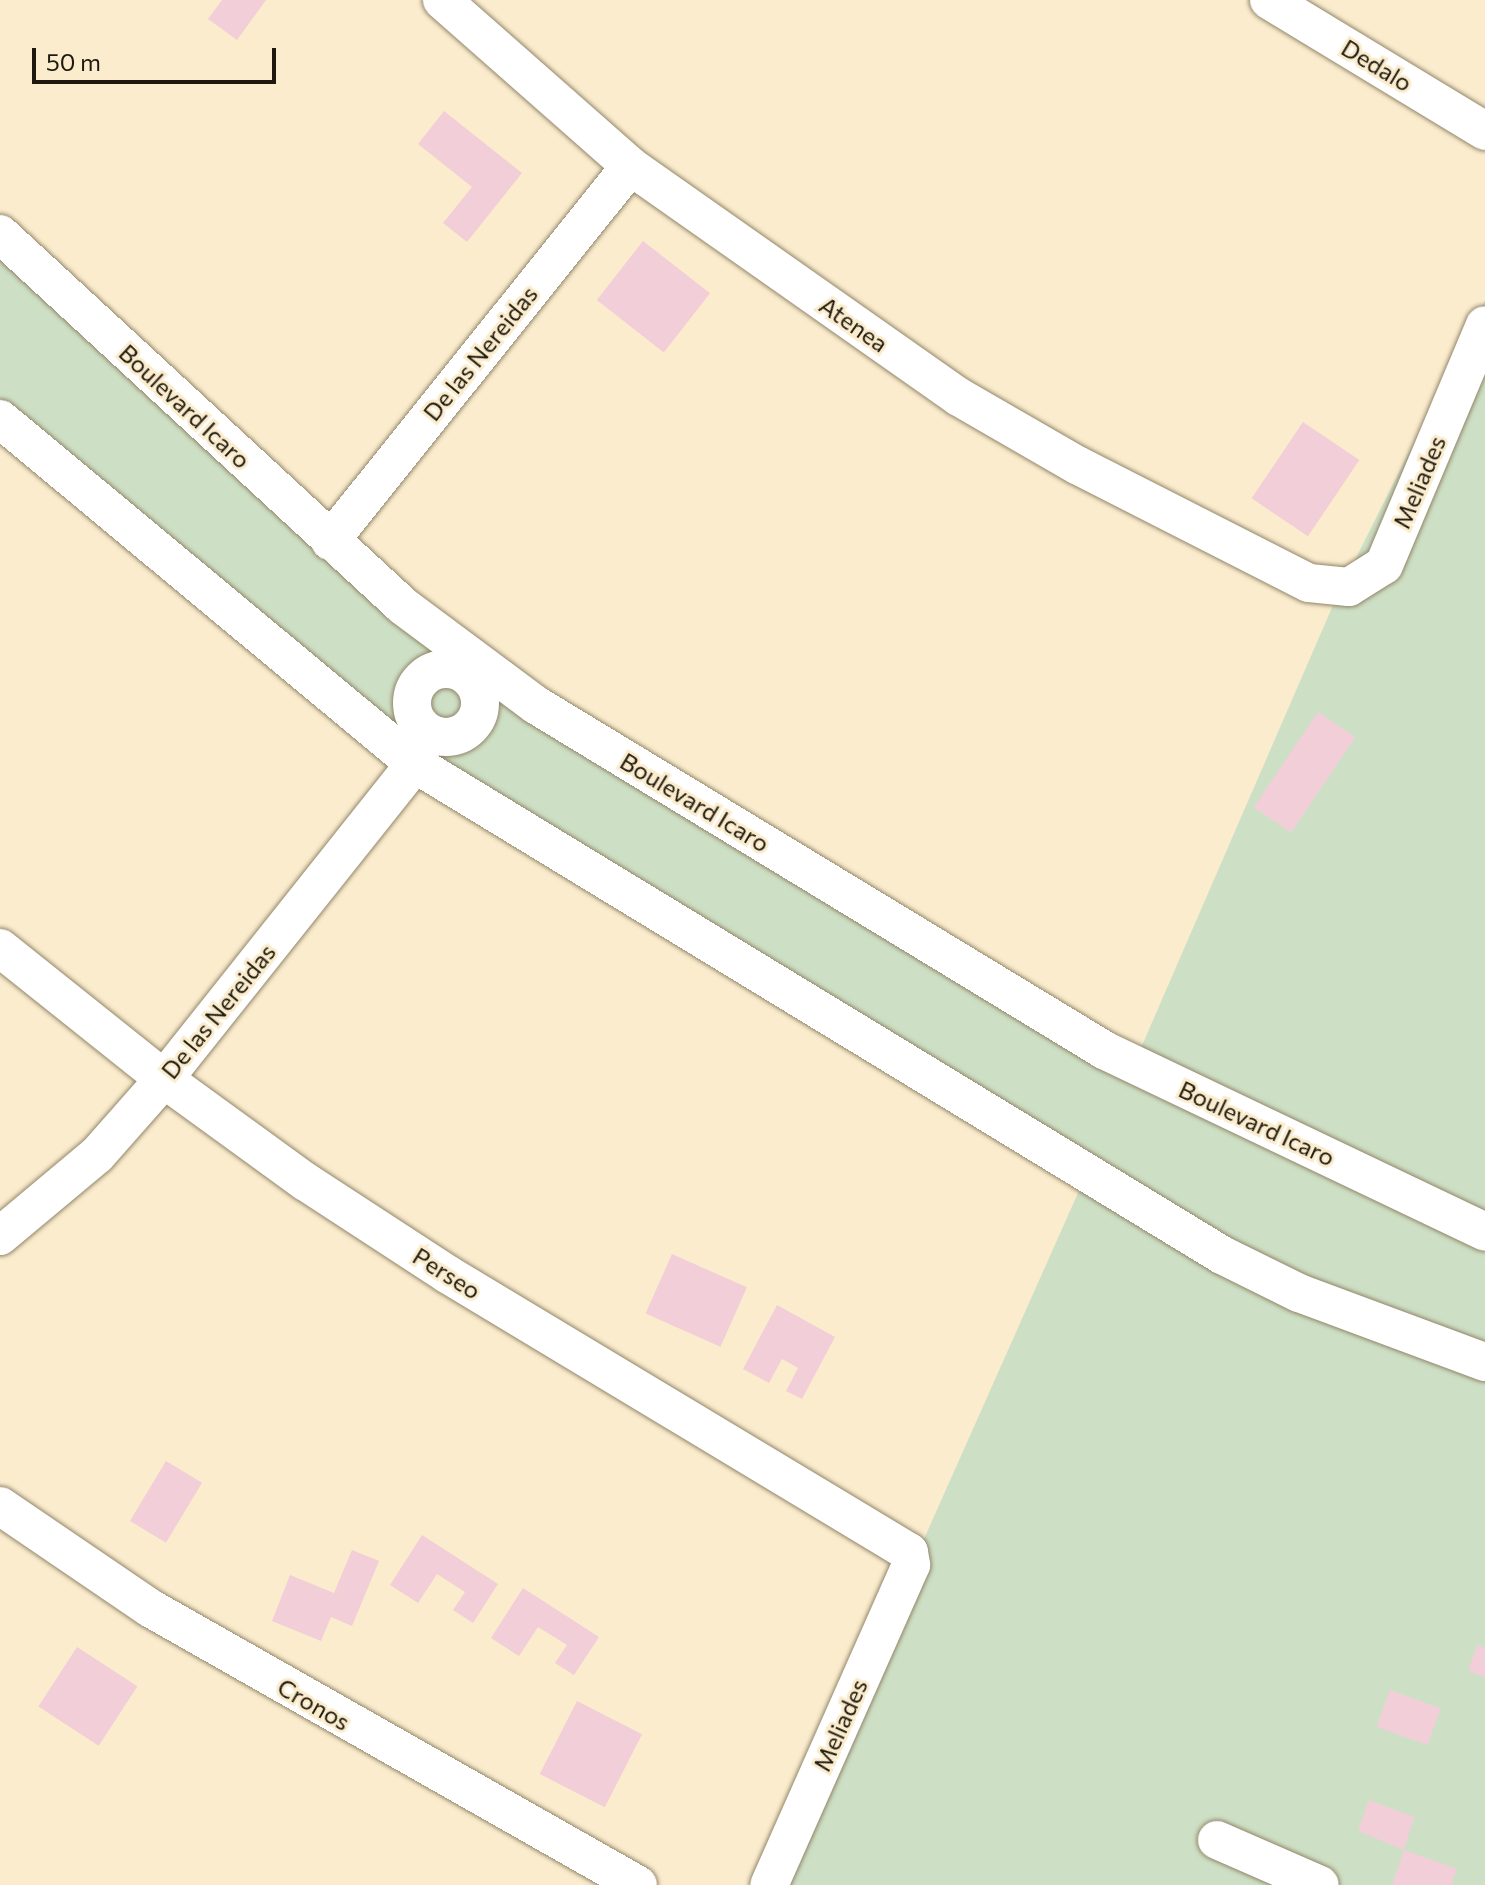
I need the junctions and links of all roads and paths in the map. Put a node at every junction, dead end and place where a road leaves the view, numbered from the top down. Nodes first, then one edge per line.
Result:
1 (442, 0) edge
2 (1269, 0) edge
3 (1485, 131) edge
4 (630, 166) junction
5 (0, 234) edge
6 (1485, 325) edge
7 (0, 419) edge
8 (330, 541) junction
9 (1309, 583) joint
10 (403, 606) junction
11 (427, 675) junction
12 (480, 696) junction
13 (536, 705) junction
14 (421, 748) junction
15 (0, 948) edge
16 (164, 1079) junction
17 (1485, 1232) edge
18 (0, 1236) edge
19 (1485, 1362) edge
20 (0, 1506) edge
21 (911, 1565) joint
22 (1217, 1840) dead end
23 (638, 1885) edge
24 (769, 1885) edge
25 (1320, 1885) edge

1 - 4 street, Atenea
2 - 3 street, Dedalo
4 - 8 street, De las Nereidas
4 - 9 street, Atenea
5 - 8 street, Boulevard Icaro
6 - 9 street, Meliades
7 - 14 street
8 - 10 street, Boulevard Icaro
10 - 11 street
10 - 13 street, Boulevard Icaro
11 - 12 street
11 - 14 street
12 - 13 street
12 - 14 street
13 - 17 street, Boulevard Icaro
14 - 16 street, De las Nereidas
14 - 19 street
15 - 16 street, Perseo
16 - 18 street, De las Nereidas
16 - 21 street, Perseo
20 - 23 street, Cronos
21 - 24 street, Meliades
22 - 25 street

